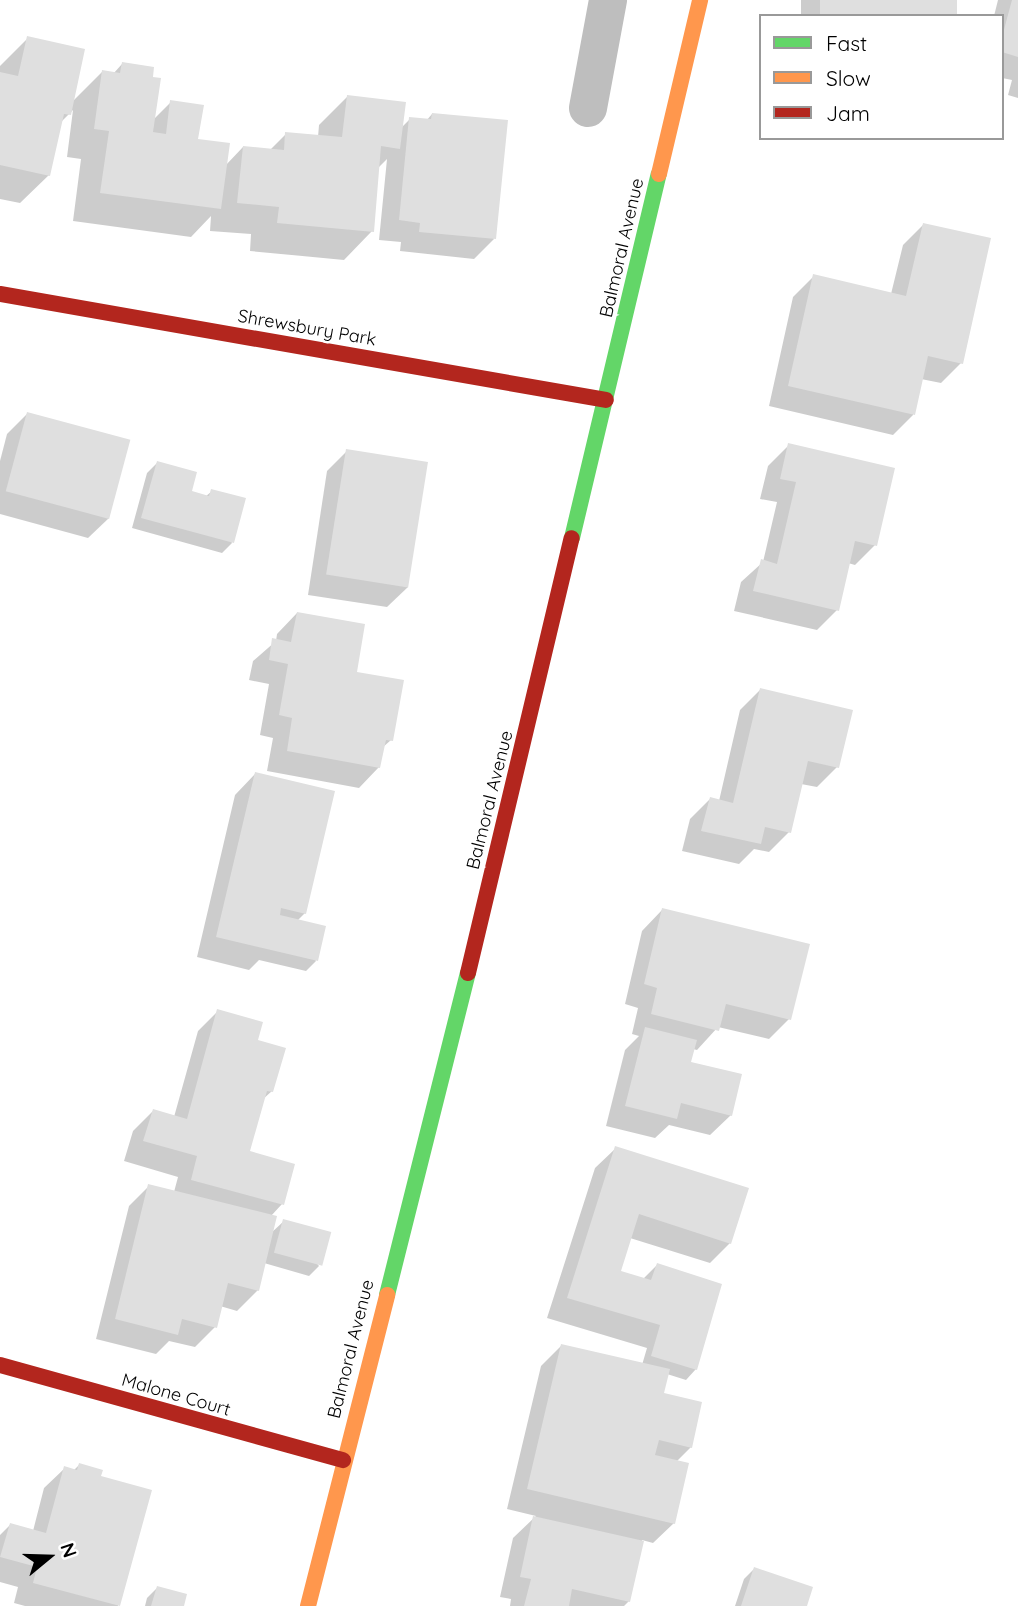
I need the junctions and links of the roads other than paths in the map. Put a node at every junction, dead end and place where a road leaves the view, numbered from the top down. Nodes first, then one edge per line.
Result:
1 (608, 0) edge
2 (700, 0) edge
3 (588, 108) dead end
4 (0, 294) edge
5 (607, 400) junction
6 (0, 1365) edge
7 (343, 1460) junction
8 (308, 1606) edge

1 - 3 street
2 - 5 main road, Balmoral Avenue
4 - 5 main road, Shrewsbury Park
5 - 7 main road, Balmoral Avenue
6 - 7 main road, Malone Court
7 - 8 main road, Balmoral Avenue

